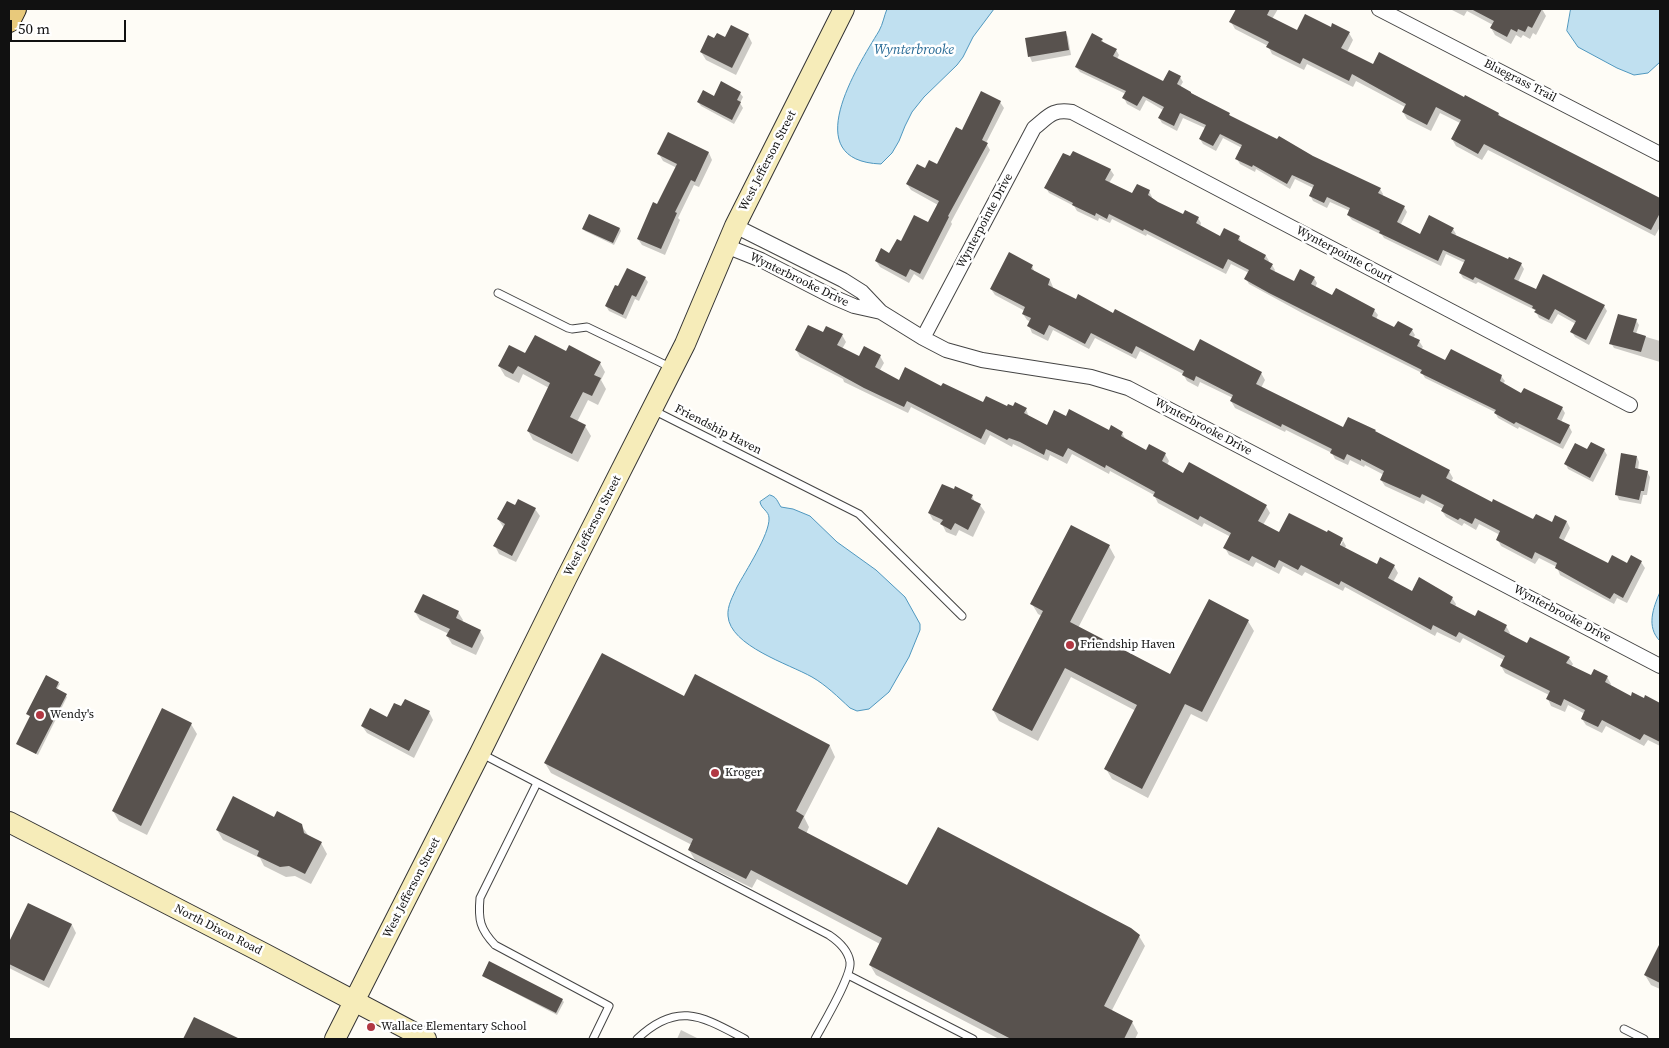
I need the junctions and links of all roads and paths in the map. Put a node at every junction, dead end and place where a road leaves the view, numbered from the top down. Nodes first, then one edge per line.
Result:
1 (15, 9) edge
2 (844, 9) edge
3 (1379, 9) edge
4 (9, 20) edge
5 (1055, 111) joint
6 (1660, 154) edge
7 (735, 226) junction
8 (726, 246) junction
9 (498, 293) dead end
10 (881, 312) junction
11 (923, 338) junction
12 (673, 368) junction
13 (1630, 405) dead end
14 (653, 410) junction
15 (962, 616) dead end
16 (1660, 666) edge
17 (480, 754) junction
18 (537, 783) junction
19 (9, 822) edge
20 (848, 974) junction
21 (353, 1002) junction
22 (1624, 1030) dead end
23 (335, 1039) edge
24 (426, 1039) edge
25 (592, 1039) edge
26 (638, 1039) edge
27 (745, 1039) edge
28 (815, 1039) edge
29 (973, 1039) edge
30 (1644, 1039) edge

1 - 4 main road
2 - 7 street, West Jefferson Street
3 - 6 street, Bluegrass Trail
5 - 11 street, Wynterpointe Drive
5 - 13 street, Wynterpointe Court
7 - 8 street, West Jefferson Street
7 - 10 street
8 - 10 street, Wynterbrooke Drive
8 - 12 street, West Jefferson Street
9 - 12 lane
10 - 11 street, Wynterbrooke Drive
11 - 16 street, Wynterbrooke Drive
12 - 14 street, West Jefferson Street
14 - 15 lane, Friendship Haven
14 - 17 street, West Jefferson Street
17 - 18 lane
17 - 21 street, West Jefferson Street
18 - 20 lane
18 - 25 lane
19 - 21 street, North Dixon Road
20 - 28 lane
20 - 29 lane
21 - 23 street, West Jefferson Street
21 - 24 street, North Dixon Road
22 - 30 lane
26 - 27 lane

